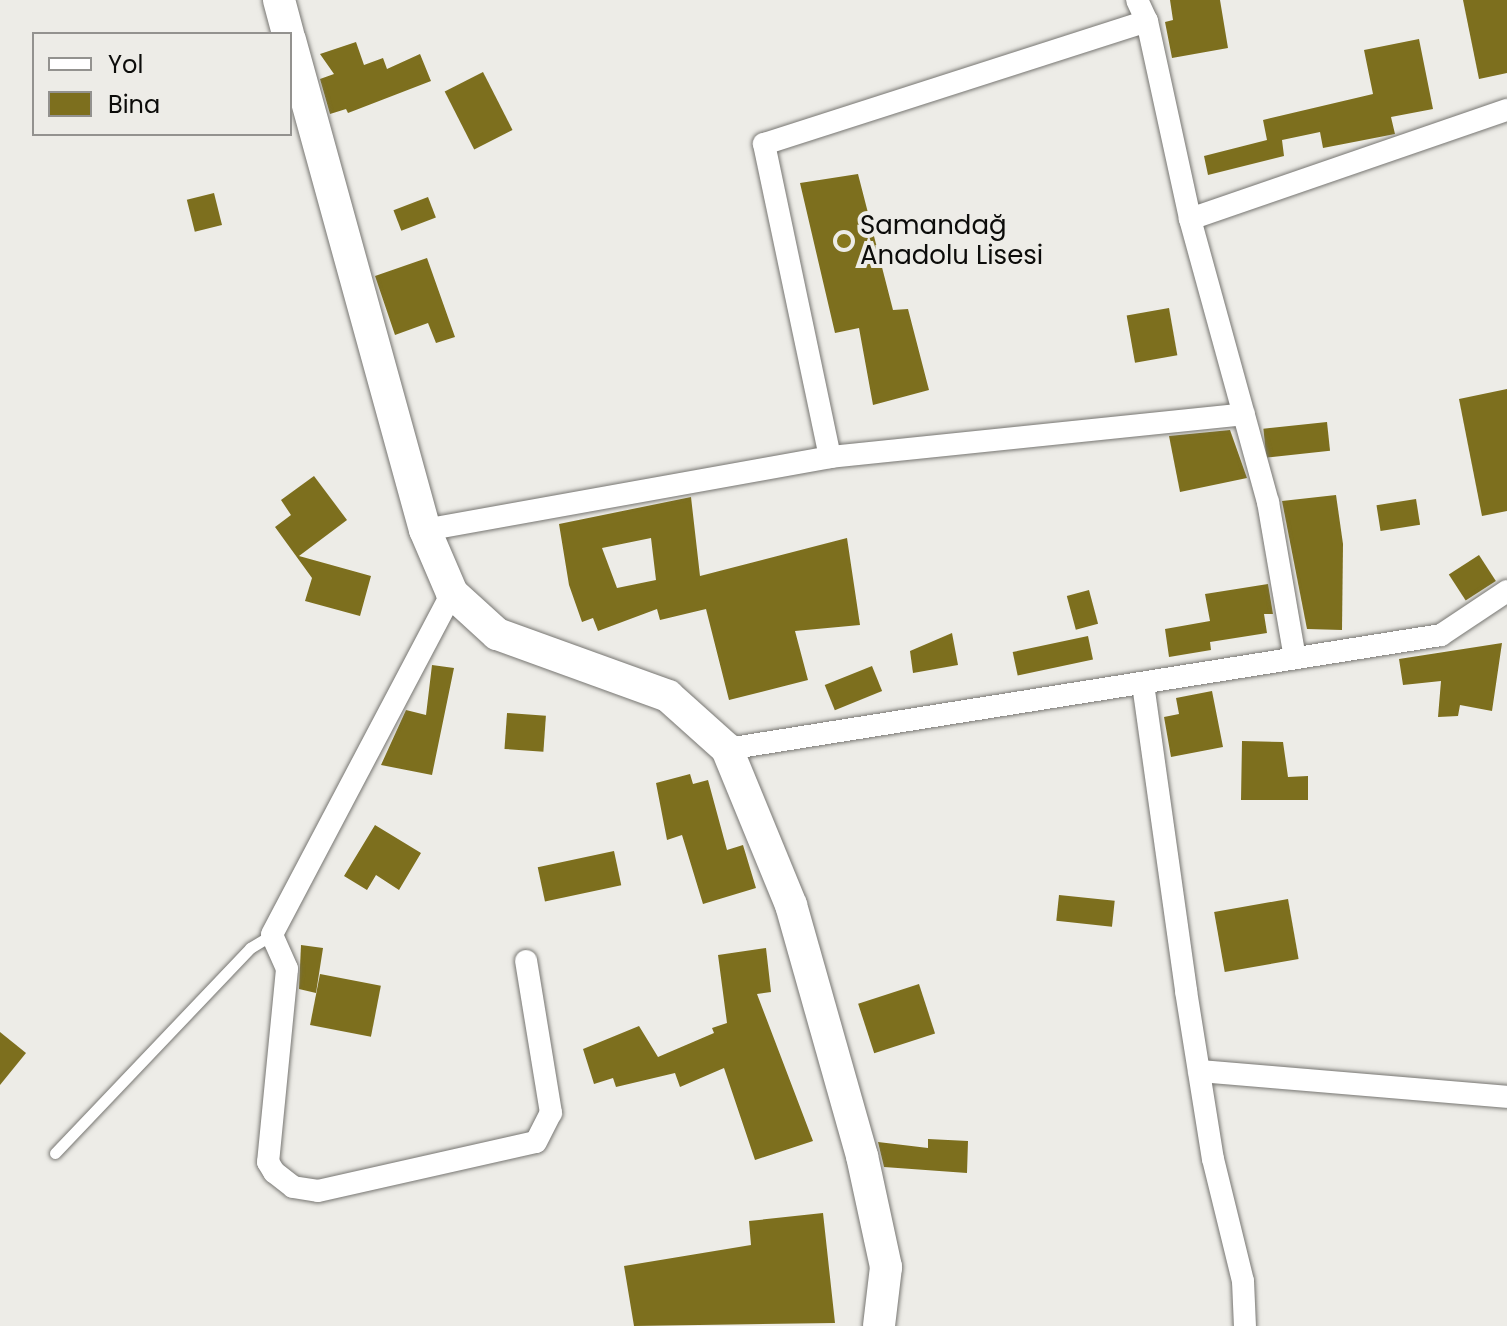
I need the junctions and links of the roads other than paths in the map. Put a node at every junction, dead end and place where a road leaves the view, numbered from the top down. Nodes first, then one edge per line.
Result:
1 (279, 0) edge
2 (1137, 0) edge
3 (1147, 21) junction
4 (287, 32) edge
5 (292, 47) edge
6 (1507, 110) edge
7 (1190, 219) junction
8 (1244, 414) junction
9 (830, 457) junction
10 (425, 530) junction
11 (1507, 591) edge
12 (452, 593) junction
13 (1295, 658) junction
14 (1143, 684) junction
15 (727, 749) junction
16 (272, 935) junction
17 (526, 961) dead end
18 (1199, 1071) junction
19 (1507, 1097) edge
20 (55, 1153) dead end
21 (879, 1326) edge
22 (1245, 1326) edge

1 - 4 street
2 - 3 street
3 - 7 street
3 - 9 street
5 - 10 street
6 - 7 street
7 - 8 street
8 - 9 street
8 - 13 street
9 - 10 street
10 - 12 street
11 - 13 street
12 - 15 street
12 - 16 street
13 - 14 street
14 - 15 street
14 - 18 street
15 - 21 street
16 - 17 street
16 - 20 lane
18 - 19 street
18 - 22 street

